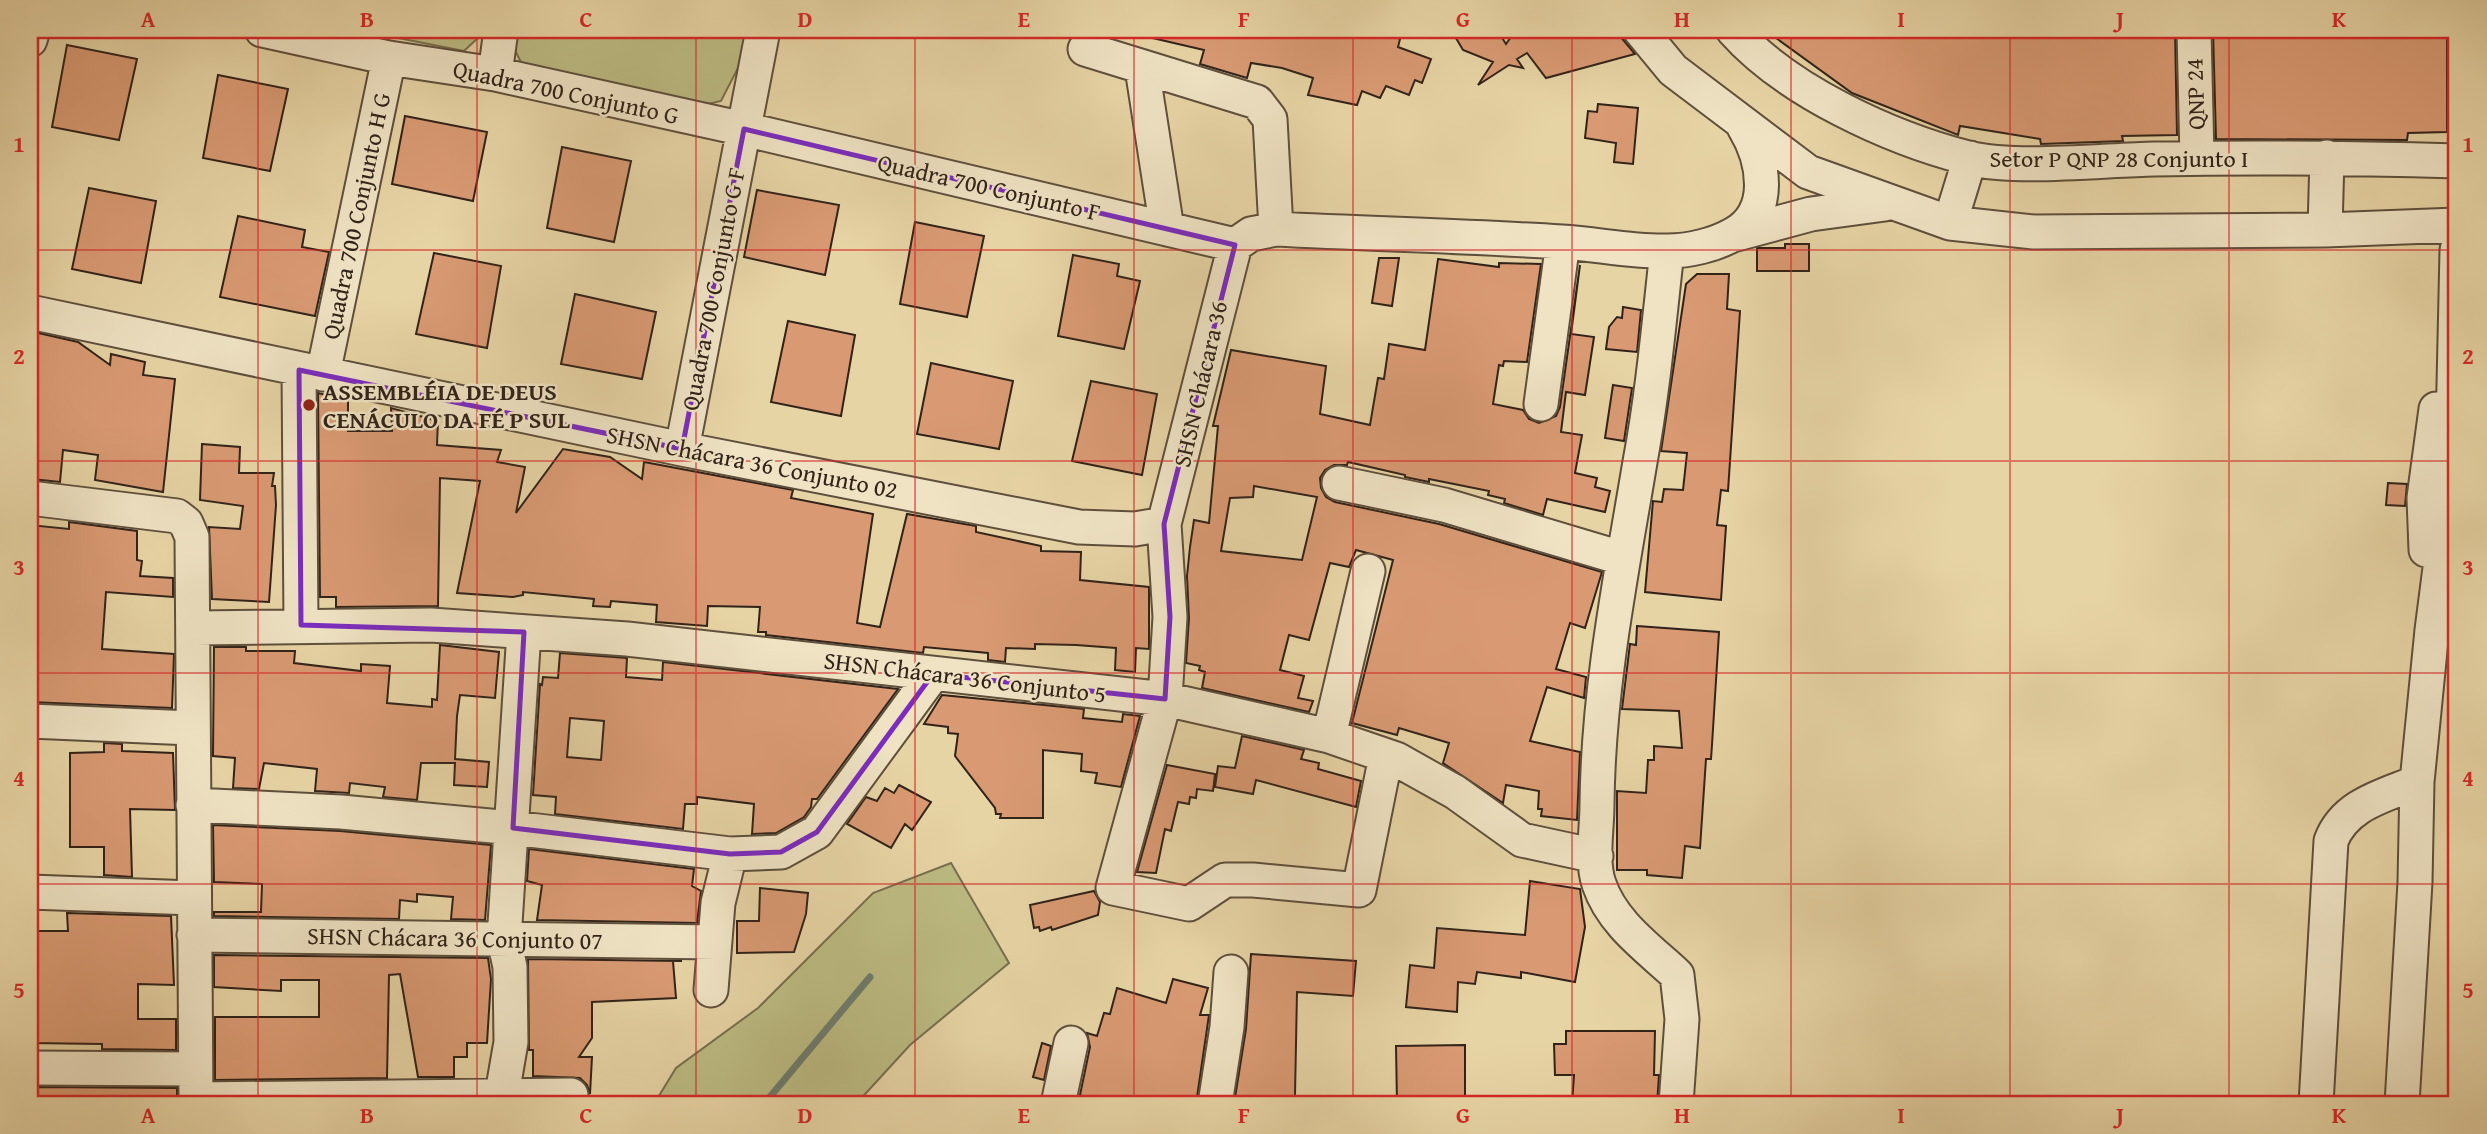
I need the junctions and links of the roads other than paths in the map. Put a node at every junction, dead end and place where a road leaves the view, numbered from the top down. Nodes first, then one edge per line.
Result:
1 (33, 30) edge
2 (262, 30) edge
3 (501, 30) edge
4 (763, 30) edge
5 (1640, 30) edge
6 (2193, 30) edge
7 (1740, 32) edge
8 (30, 40) edge
9 (1085, 50) dead end
10 (389, 58) junction
11 (1142, 68) junction
12 (495, 74) junction
13 (1743, 125) junction
14 (744, 129) junction
15 (2327, 157) junction
16 (1970, 158) junction
17 (2197, 158) junction
18 (2457, 161) edge
19 (1891, 204) junction
20 (1950, 223) junction
21 (2457, 225) edge
22 (1167, 229) junction
23 (1276, 229) junction
24 (2325, 230) junction
25 (1733, 235) junction
26 (1563, 242) junction
27 (1235, 244) junction
28 (2457, 250) edge
29 (1667, 251) junction
30 (30, 312) edge
31 (2452, 351) junction
32 (311, 372) junction
33 (1541, 404) dead end
34 (682, 449) junction
35 (2455, 476) edge
36 (1339, 483) dead end
37 (30, 498) edge
38 (1164, 524) junction
39 (1621, 558) junction
40 (1368, 571) dead end
41 (301, 625) junction
42 (195, 628) junction
43 (2431, 629) junction
44 (524, 632) junction
45 (933, 674) junction
46 (1165, 699) junction
47 (30, 721) edge
48 (191, 728) junction
49 (1329, 736) junction
50 (1386, 755) junction
51 (2417, 782) junction
52 (193, 804) junction
53 (513, 828) junction
54 (730, 854) junction
55 (1596, 856) junction
56 (30, 892) edge
57 (192, 898) junction
58 (194, 934) junction
59 (504, 939) junction
60 (715, 942) junction
61 (1231, 972) dead end
62 (711, 990) dead end
63 (1070, 1043) dead end
64 (30, 1068) edge
65 (196, 1091) edge
66 (502, 1094) junction
67 (571, 1095) dead end
68 (1058, 1104) edge
69 (1214, 1104) edge
70 (1676, 1104) edge
71 (2316, 1104) edge
72 (2402, 1104) edge

1 - 8 street
2 - 10 street, Quadra 700 Conjunto G
3 - 12 street
4 - 14 street, Quadra 700 Conjunto G F
5 - 13 street
6 - 17 street, QNP 24
7 - 16 street, Setor P QNP 28 Conjunto I
9 - 11 street
10 - 12 street, Quadra 700 Conjunto G
10 - 32 street, Quadra 700 Conjunto H G
11 - 22 street
11 - 23 street
12 - 14 street, Quadra 700 Conjunto G
13 - 19 street
13 - 25 street
14 - 22 street, Quadra 700 Conjunto F
14 - 34 street, Quadra 700 Conjunto G F
15 - 17 street, Setor P QNP 28 Conjunto I
15 - 18 street, Setor P QNP 28 Conjunto I
15 - 24 street
16 - 17 street, Setor P QNP 28 Conjunto I
16 - 20 street
19 - 20 street
19 - 25 street
20 - 24 street
21 - 24 street
22 - 27 street, Quadra 700 Conjunto F
23 - 26 street
23 - 27 street
25 - 29 street
26 - 29 street
26 - 33 street
27 - 38 street, SHSN Chácara 36
28 - 31 street
29 - 39 street
30 - 32 street, SHSN Chácara 36 Conjunto 02
31 - 35 street
31 - 43 street
32 - 34 street, SHSN Chácara 36 Conjunto 02
32 - 41 street, Quadra 700 Conjunto H G
34 - 38 street, SHSN Chácara 36 Conjunto 02
35 - 43 street
36 - 39 street
37 - 42 street
38 - 46 street, SHSN Chácara 36
39 - 55 street
40 - 49 street
41 - 42 street, SHSN Chácara 36 Conjunto 5
41 - 44 street, SHSN Chácara 36 Conjunto 5
42 - 48 street
43 - 51 street
44 - 45 street, SHSN Chácara 36 Conjunto 5
44 - 53 street
45 - 46 street, SHSN Chácara 36 Conjunto 5
45 - 54 street
46 - 49 street, SHSN Chácara 36 Conjunto 5
46 - 50 street, SHSN Chácara 36
47 - 48 street
48 - 52 street
49 - 50 street, SHSN Chácara 36 Conjunto 5
50 - 55 street, SHSN Chácara 36 Conjunto 5
51 - 71 street
51 - 72 street
52 - 53 street
52 - 57 street
53 - 54 street
53 - 59 street
54 - 60 street
55 - 70 street
56 - 57 street
57 - 58 street
58 - 59 street, SHSN Chácara 36 Conjunto 07
58 - 65 street
59 - 60 street, SHSN Chácara 36 Conjunto 07
59 - 66 street
60 - 62 street
61 - 69 street
63 - 68 street
64 - 65 street
65 - 66 street
66 - 67 street

